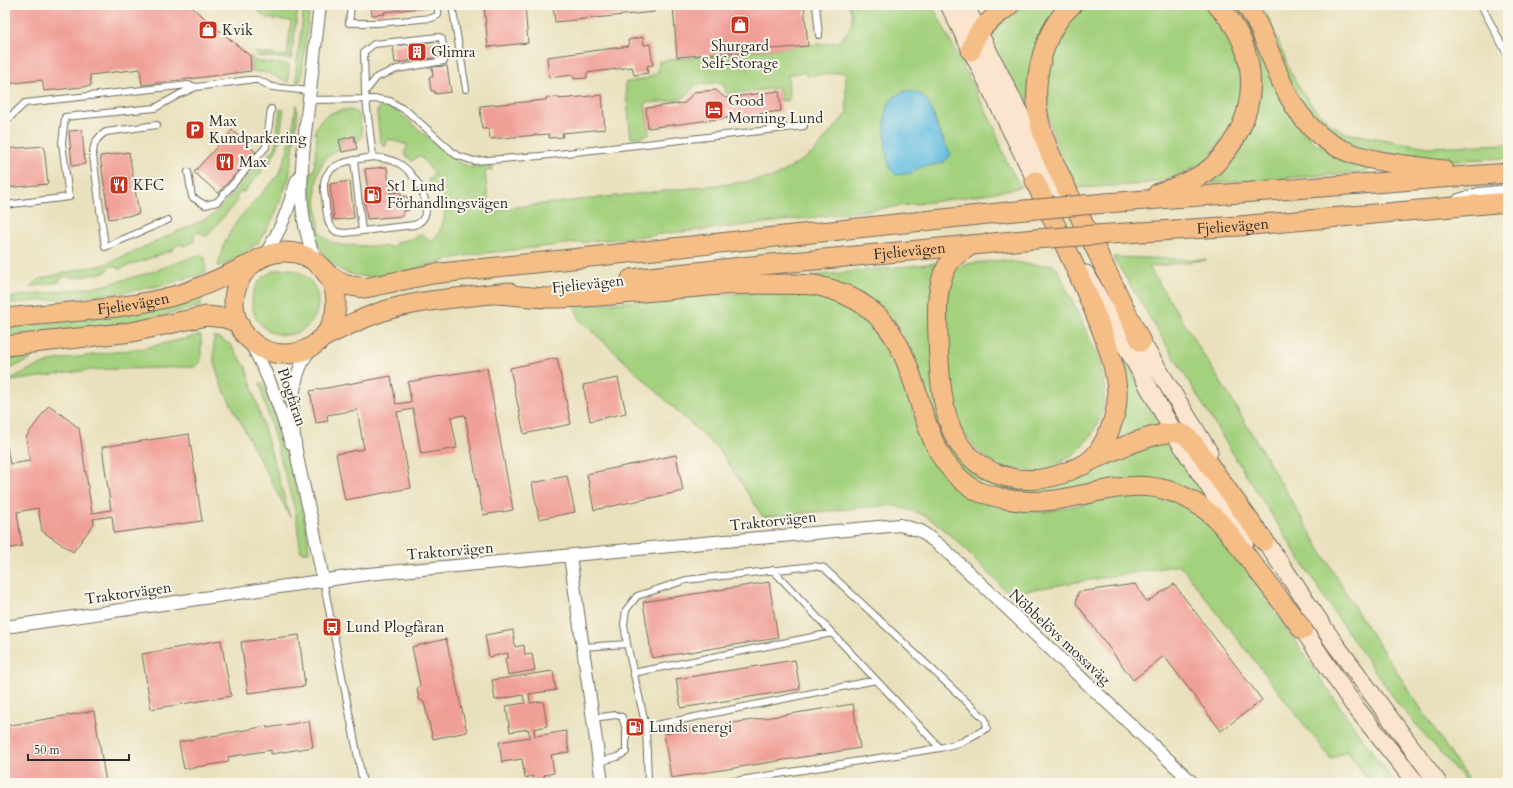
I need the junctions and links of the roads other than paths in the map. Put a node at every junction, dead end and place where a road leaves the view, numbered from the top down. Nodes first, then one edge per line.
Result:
1 (320, 5) edge
2 (340, 5) edge
3 (438, 5) edge
4 (452, 5) edge
5 (816, 5) edge
6 (949, 5) edge
7 (965, 5) edge
8 (1010, 5) edge
9 (1072, 5) edge
10 (1217, 5) edge
11 (1246, 5) edge
12 (1481, 5) edge
13 (351, 6) edge
14 (978, 32) junction
15 (819, 35) dead end
16 (971, 51) junction
17 (1508, 56) edge
18 (196, 87) junction
19 (466, 89) dead end
20 (365, 92) junction
21 (310, 96) junction
22 (366, 99) junction
23 (271, 109) dead end
24 (5, 120) edge
25 (157, 125) dead end
26 (804, 126) dead end
27 (373, 157) junction
28 (354, 160) junction
29 (301, 167) junction
30 (188, 172) dead end
31 (1508, 173) edge
32 (1474, 175) junction
33 (1035, 181) junction
34 (1508, 191) edge
35 (1129, 202) junction
36 (1508, 202) edge
37 (5, 205) edge
38 (1441, 208) junction
39 (168, 220) dead end
40 (362, 231) junction
41 (971, 245) junction
42 (259, 260) junction
43 (322, 268) junction
44 (496, 294) junction
45 (5, 318) edge
46 (242, 328) junction
47 (316, 342) junction
48 (1141, 342) junction
49 (5, 346) edge
50 (1174, 433) junction
51 (1087, 463) junction
52 (301, 475) junction
53 (900, 525) joint
54 (1264, 541) junction
55 (570, 556) junction
56 (773, 570) junction
57 (323, 579) junction
58 (5, 627) edge
59 (1303, 630) junction
60 (832, 633) junction
61 (627, 644) junction
62 (583, 647) junction
63 (633, 673) junction
64 (876, 680) junction
65 (593, 718) junction
66 (646, 727) junction
67 (940, 748) junction
68 (599, 762) junction
69 (363, 783) edge
70 (602, 783) edge
71 (650, 783) edge
72 (722, 783) edge
73 (1193, 783) edge
74 (1416, 783) edge
75 (1438, 783) edge

1 - 21 street
2 - 13 lane
3 - 13 lane
4 - 19 lane
5 - 15 lane
6 - 16 main road
7 - 14 main road
8 - 14 main road
9 - 48 main road
10 - 35 main road
11 - 32 main road
12 - 17 lane
14 - 16 main road
14 - 48 main road
16 - 33 main road
18 - 21 lane
18 - 24 lane
18 - 37 lane
20 - 20 lane
20 - 22 lane
21 - 22 lane
21 - 29 street
22 - 26 lane
22 - 27 lane
23 - 30 lane
25 - 39 lane
27 - 28 lane
27 - 40 lane
28 - 40 lane
28 - 40 lane
29 - 42 street
29 - 43 street
31 - 32 main road, Fjelievägen
32 - 35 main road, Fjelievägen
33 - 50 main road
33 - 51 main road
34 - 38 street
35 - 43 main road, Fjelievägen, bridge
36 - 38 main road, Fjelievägen
38 - 41 main road, Fjelievägen, bridge
41 - 44 main road, Fjelievägen
41 - 51 main road
42 - 43 main road, Fjelievägen
42 - 45 main road, Fjelievägen
42 - 46 main road
43 - 47 main road
44 - 47 main road, Fjelievägen
44 - 59 main road
46 - 47 main road, Fjelievägen
46 - 49 main road, Fjelievägen
46 - 52 street, Plogfåran
47 - 52 street, Plogfåran
48 - 54 main road
50 - 51 main road
50 - 54 main road
50 - 59 main road
52 - 57 street, Plogfåran
53 - 55 street, Traktorvägen
53 - 73 street, Nöbbelövs mossaväg
54 - 75 main road
55 - 57 street, Traktorvägen
55 - 62 street
56 - 60 lane
56 - 61 lane
56 - 67 lane
57 - 58 street, Traktorvägen
57 - 69 lane
59 - 74 main road
60 - 63 lane
60 - 64 lane
61 - 62 lane
61 - 63 lane
62 - 65 street
63 - 66 lane
64 - 66 lane
64 - 67 lane
65 - 68 street
65 - 68 lane
66 - 71 lane
67 - 72 lane
68 - 70 street

